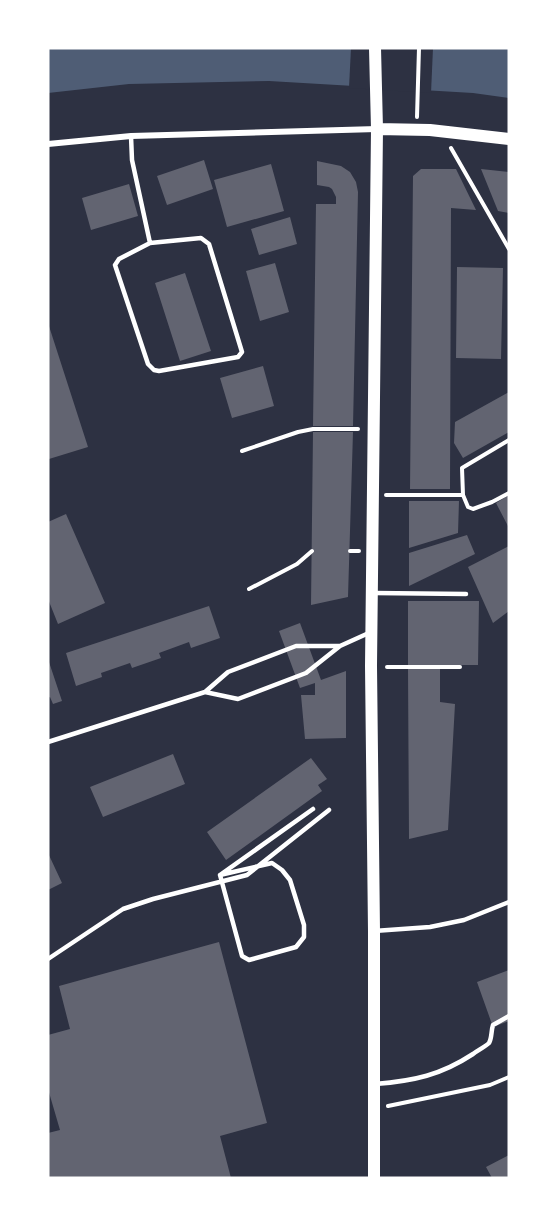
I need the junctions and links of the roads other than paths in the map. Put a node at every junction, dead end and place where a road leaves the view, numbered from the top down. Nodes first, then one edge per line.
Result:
1 (375, 48) edge
2 (377, 129) junction
3 (130, 136) junction
4 (509, 139) edge
5 (48, 144) edge
6 (150, 243) junction
7 (372, 593) junction
8 (466, 594) dead end
9 (371, 631) junction
10 (340, 646) junction
11 (206, 692) junction
12 (48, 742) edge
13 (312, 809) dead end
14 (329, 810) dead end
15 (257, 866) junction
16 (219, 875) junction
17 (221, 881) junction
18 (509, 902) edge
19 (374, 931) junction
20 (48, 959) edge
21 (509, 1016) edge
22 (373, 1085) junction
23 (374, 1178) edge

1 - 2 main road
2 - 3 street
2 - 4 main road
2 - 7 main road
3 - 5 street
3 - 6 lane
6 - 6 lane
7 - 8 lane
7 - 9 main road
9 - 10 lane
9 - 19 main road
10 - 11 lane
10 - 11 lane
11 - 12 lane
13 - 16 lane
14 - 15 lane
15 - 16 lane
15 - 17 lane
15 - 17 lane
16 - 17 lane
17 - 20 lane
18 - 19 lane
19 - 22 main road
21 - 22 lane
22 - 23 main road

